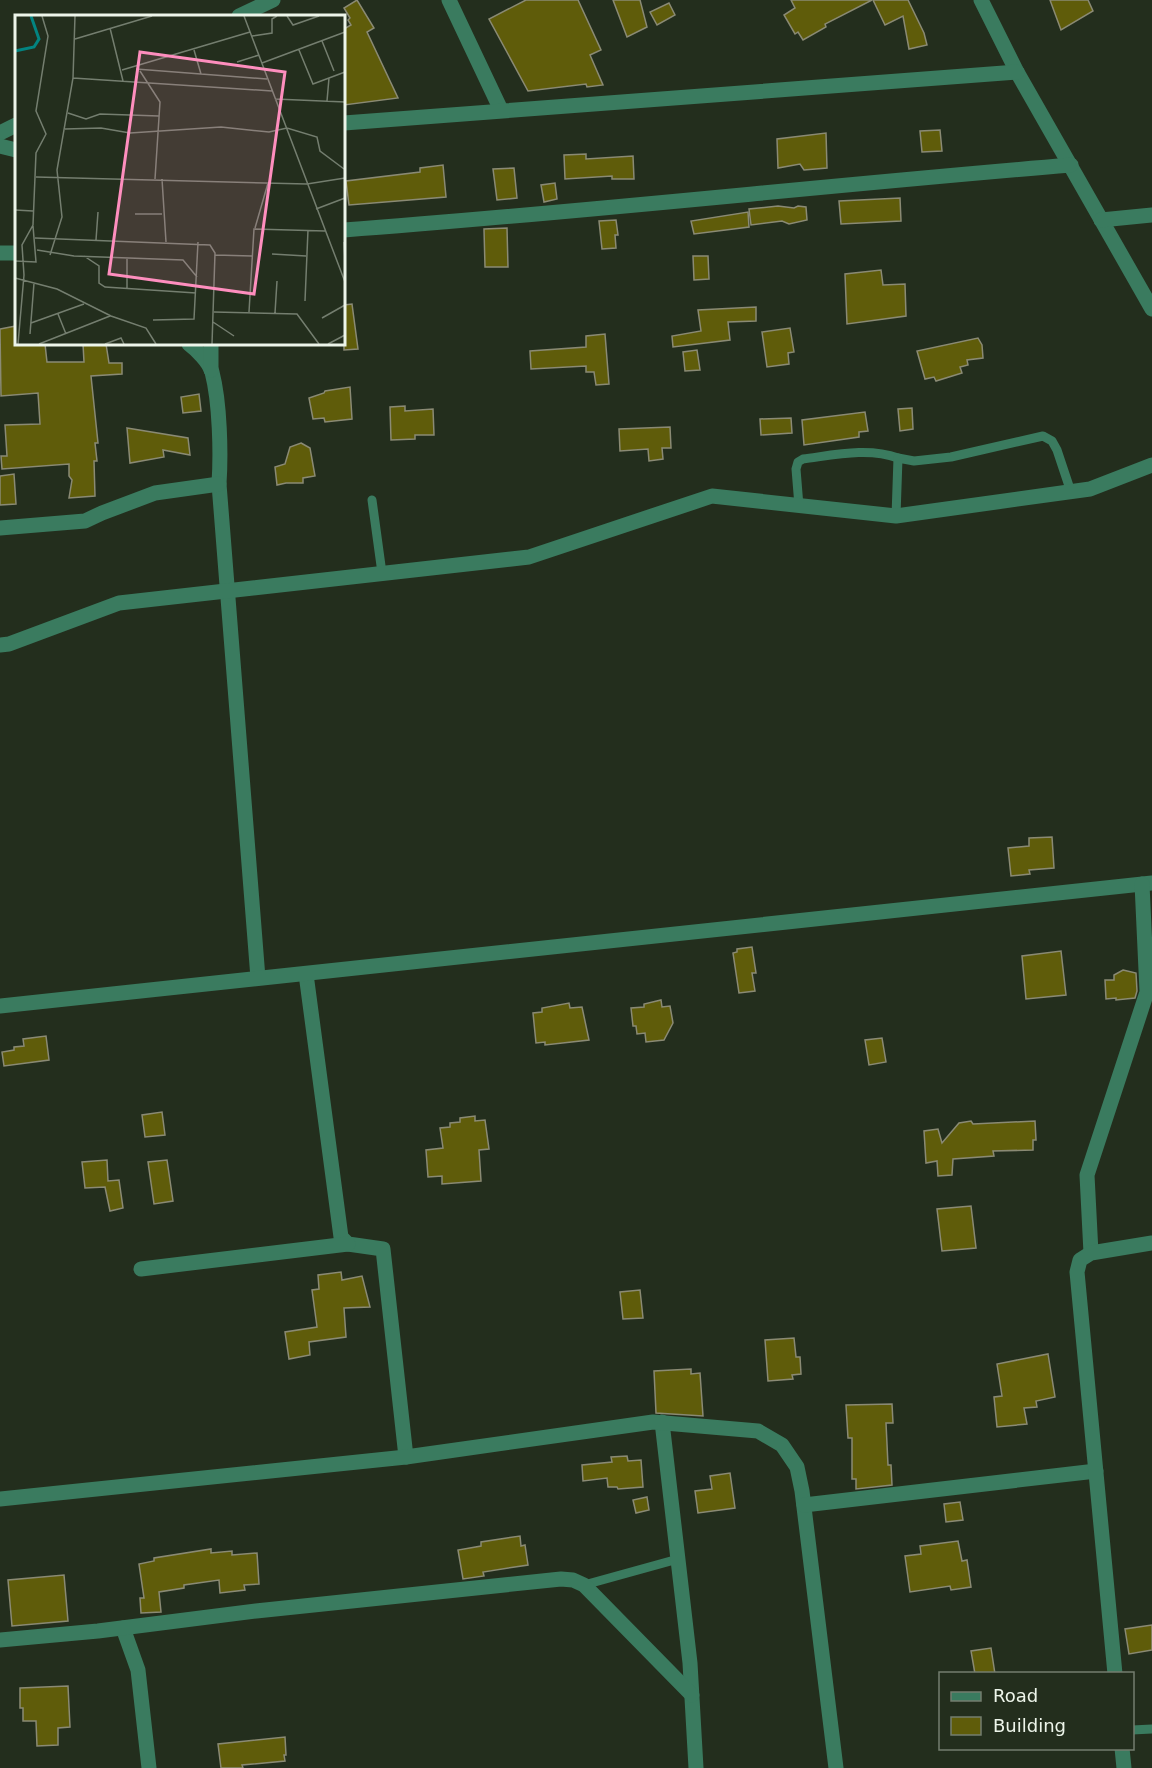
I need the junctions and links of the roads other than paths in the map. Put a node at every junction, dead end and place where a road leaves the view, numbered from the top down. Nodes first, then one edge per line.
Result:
1 (273, 0) edge
2 (449, 0) edge
3 (981, 0) edge
4 (241, 15) edge
5 (1017, 72) junction
6 (501, 110) junction
7 (345, 123) edge
8 (15, 126) edge
9 (0, 133) edge
10 (0, 146) edge
11 (15, 150) edge
12 (1071, 165) junction
13 (1152, 215) edge
14 (1101, 219) junction
15 (345, 230) edge
16 (1152, 309) edge
17 (190, 345) edge
18 (211, 345) edge
19 (211, 370) junction
20 (898, 458) junction
21 (1152, 465) edge
22 (219, 484) junction
23 (1071, 492) junction
24 (372, 500) dead end
25 (799, 506) junction
26 (896, 516) junction
27 (0, 528) edge
28 (382, 573) junction
29 (227, 591) junction
30 (0, 645) edge
31 (1147, 883) edge
32 (306, 974) junction
33 (258, 978) junction
34 (0, 1006) edge
35 (1152, 1243) edge
36 (348, 1244) junction
37 (1091, 1253) junction
38 (141, 1269) dead end
39 (662, 1422) junction
40 (406, 1457) junction
41 (1096, 1471) junction
42 (0, 1499) edge
43 (804, 1505) junction
44 (678, 1559) junction
45 (584, 1585) junction
46 (123, 1628) junction
47 (0, 1640) edge
48 (1115, 1672) edge
49 (692, 1695) junction
50 (1152, 1729) edge
51 (1134, 1730) edge
52 (1122, 1750) edge
53 (149, 1768) edge
54 (696, 1768) edge
55 (836, 1768) edge
56 (1124, 1768) edge

1 - 4 street
2 - 6 street
3 - 5 street
5 - 6 street
5 - 12 street
6 - 7 street
8 - 9 street
10 - 11 street
12 - 14 street
12 - 15 street
13 - 14 street
14 - 16 street
17 - 19 street
18 - 19 street
19 - 22 street
20 - 23 lane
20 - 25 lane
20 - 26 lane
21 - 23 street
22 - 27 street
22 - 29 street
23 - 26 street
24 - 28 lane
25 - 26 street
25 - 28 street
28 - 29 street
29 - 30 street
29 - 33 street
31 - 32 street
31 - 37 street
32 - 33 street
32 - 36 street
33 - 34 street
35 - 37 street
36 - 38 street
36 - 40 street
37 - 41 street
39 - 40 street
39 - 43 street
39 - 44 street
40 - 42 street
41 - 43 street
41 - 48 street
43 - 55 street
44 - 45 lane
44 - 49 street
45 - 46 street
45 - 49 street
46 - 47 street
46 - 53 street
49 - 54 street
50 - 51 lane
52 - 56 street

